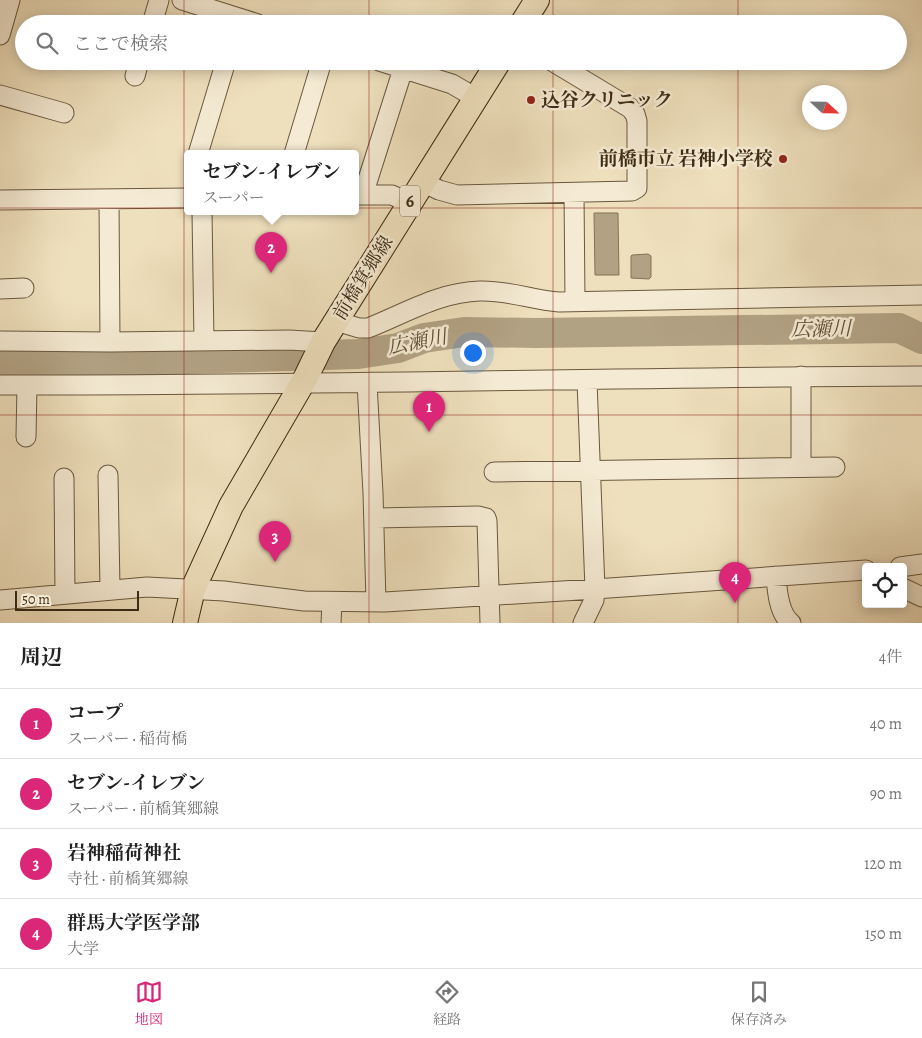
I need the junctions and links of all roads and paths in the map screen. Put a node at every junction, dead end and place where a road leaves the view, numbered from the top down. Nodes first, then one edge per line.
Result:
1 (10, 0) edge
2 (159, 0) edge
3 (182, 0) edge
4 (537, 0) edge
5 (209, 4) edge
6 (155, 15) edge
7 (228, 15) edge
8 (528, 15) edge
9 (0, 35) edge
10 (223, 70) edge
11 (319, 70) edge
12 (403, 70) edge
13 (406, 70) edge
14 (493, 70) edge
15 (567, 70) edge
16 (0, 95) edge
17 (476, 98) junction
18 (64, 113) dead end
19 (199, 150) edge
20 (295, 150) edge
21 (423, 182) junction
22 (574, 193) junction
23 (359, 195) edge
24 (184, 196) edge
25 (109, 199) junction
26 (0, 200) edge
27 (409, 203) junction
28 (202, 215) edge
29 (24, 288) dead end
30 (0, 289) edge
31 (922, 295) edge
32 (575, 301) junction
33 (336, 321) junction
34 (0, 341) edge
35 (204, 341) junction
36 (110, 342) junction
37 (323, 342) junction
38 (801, 376) junction
39 (922, 376) edge
40 (303, 380) junction
41 (587, 380) junction
42 (367, 383) junction
43 (0, 385) edge
44 (26, 385) junction
45 (26, 437) dead end
46 (801, 467) junction
47 (835, 467) dead end
48 (589, 470) junction
49 (494, 472) dead end
50 (108, 475) dead end
51 (64, 478) dead end
52 (374, 518) junction
53 (922, 564) edge
54 (907, 566) edge
55 (862, 570) edge
56 (776, 576) junction
57 (110, 589) junction
58 (193, 589) junction
59 (594, 590) junction
60 (907, 590) edge
61 (65, 594) junction
62 (490, 596) junction
63 (922, 597) edge
64 (0, 600) edge
65 (332, 602) junction
66 (376, 602) junction
67 (185, 623) edge
68 (331, 623) edge
69 (490, 623) edge
70 (583, 623) edge
71 (791, 623) edge

1 - 9 street
2 - 6 street
3 - 5 street
4 - 8 main road
5 - 7 street
10 - 19 street
11 - 20 street
12 - 23 street
13 - 17 street
14 - 17 main road, 前橋箕郷線 / 6
15 - 22 street
16 - 18 street
17 - 21 main road, 前橋箕郷線 / 6
21 - 22 street
21 - 27 main road, 前橋箕郷線 / 6
22 - 32 street
23 - 27 street
24 - 25 street
25 - 26 street
25 - 36 street
27 - 33 main road, 前橋箕郷線 / 6
28 - 35 street
29 - 30 street
31 - 32 street
32 - 33 street
33 - 37 main road, 前橋箕郷線 / 6
34 - 36 street
35 - 36 street
35 - 37 street
37 - 40 main road, 6
38 - 39 street
38 - 41 street
38 - 46 street
40 - 42 street
40 - 44 street
40 - 58 main road, 6
41 - 42 street
41 - 48 street
42 - 52 street
43 - 44 street
44 - 45 street
46 - 47 street
46 - 48 street
48 - 49 street
48 - 59 street
50 - 57 street
51 - 61 street
52 - 62 street
52 - 66 street
53 - 54 street
55 - 56 street
56 - 59 street
56 - 71 street
57 - 58 street
57 - 61 street
58 - 65 street
58 - 67 main road, 6
59 - 62 street
59 - 70 street
60 - 63 street
61 - 64 street
62 - 66 street
62 - 69 street
65 - 66 street
65 - 68 street

